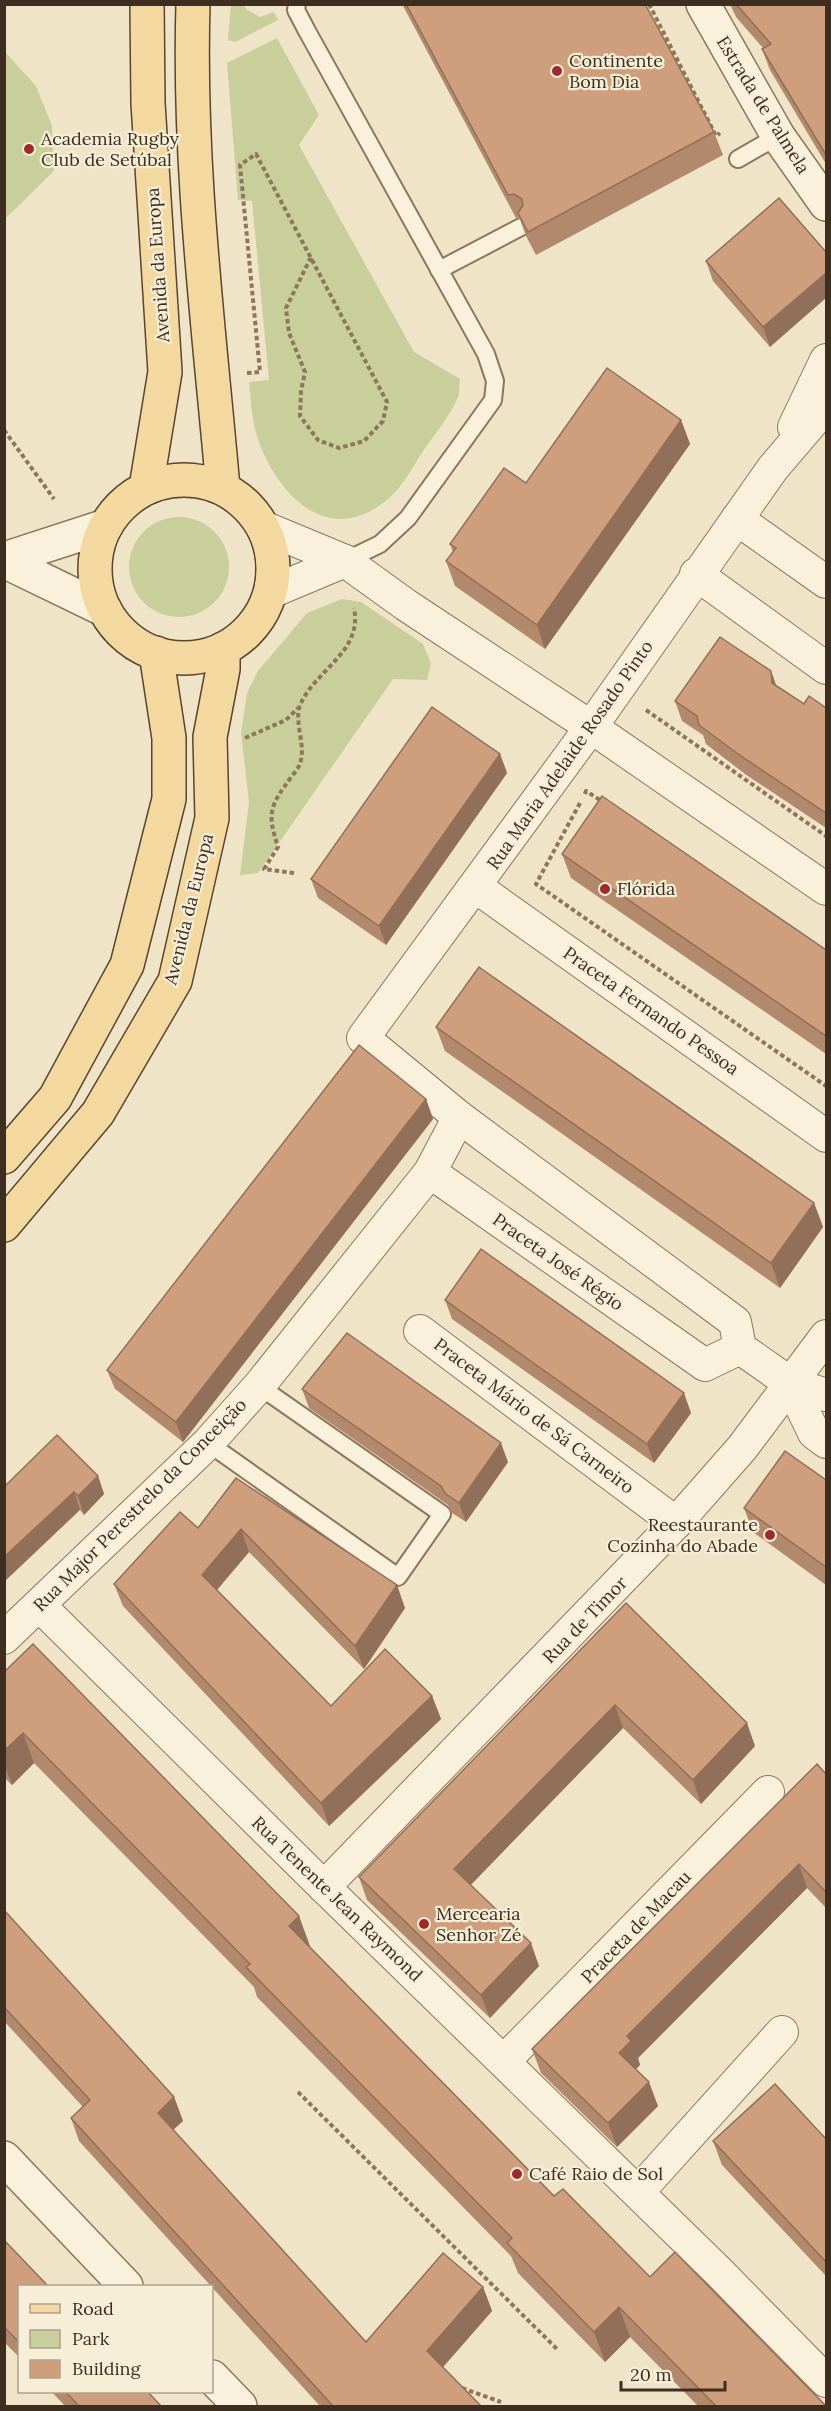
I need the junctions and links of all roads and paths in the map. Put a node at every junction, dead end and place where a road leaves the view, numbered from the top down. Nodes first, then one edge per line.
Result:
1 (147, 4) edge
2 (193, 4) edge
3 (297, 4) edge
4 (649, 4) edge
5 (703, 4) edge
6 (720, 133) dead end
7 (778, 136) junction
8 (738, 159) dead end
9 (826, 204) edge
10 (521, 227) edge
11 (311, 257) junction
12 (439, 270) junction
13 (826, 360) edge
14 (244, 373) dead end
15 (826, 406) edge
16 (4, 430) edge
17 (773, 468) junction
18 (146, 488) junction
19 (223, 488) junction
20 (54, 499) dead end
21 (737, 519) junction
22 (106, 526) junction
23 (263, 527) junction
24 (4, 560) edge
25 (345, 561) junction
26 (696, 574) junction
27 (826, 582) edge
28 (270, 592) junction
29 (353, 602) dead end
30 (105, 610) junction
31 (223, 649) junction
32 (156, 653) junction
33 (826, 668) edge
34 (651, 702) dead end
35 (299, 708) junction
36 (591, 728) junction
37 (239, 740) dead end
38 (604, 803) edge
39 (826, 836) edge
40 (294, 873) dead end
41 (476, 887) junction
42 (826, 889) edge
43 (826, 1086) edge
44 (459, 1117) junction
45 (826, 1136) edge
46 (4, 1158) edge
47 (430, 1172) junction
48 (4, 1225) edge
49 (420, 1331) dead end
50 (826, 1336) edge
51 (740, 1348) junction
52 (790, 1383) junction
53 (259, 1386) junction
54 (826, 1395) edge
55 (826, 1442) edge
56 (208, 1443) junction
57 (676, 1523) junction
58 (39, 1605) junction
59 (4, 1638) edge
60 (768, 1792) dead end
61 (324, 1887) junction
62 (782, 2032) dead end
63 (504, 2061) junction
64 (298, 2092) dead end
65 (4, 2158) edge
66 (638, 2192) junction
67 (125, 2285) edge
68 (558, 2350) dead end
69 (213, 2378) edge
70 (826, 2381) edge
71 (462, 2388) edge
72 (501, 2402) dead end
73 (240, 2406) edge

1 - 18 main road, Avenida da Europa
2 - 19 main road
3 - 12 lane
4 - 6 path
5 - 7 street, Estrada de Palmela
7 - 8 lane
7 - 9 street, Estrada de Palmela
10 - 12 lane
11 - 11 path
11 - 14 path
12 - 25 lane
13 - 17 street, Rua Maria Adelaide Rosado Pinto
15 - 17 street, Rua Maria Adelaide Rosado Pinto
16 - 20 path
17 - 21 street, Rua Maria Adelaide Rosado Pinto
18 - 19 main road
18 - 22 main road
19 - 23 main road
21 - 26 street, Rua Maria Adelaide Rosado Pinto
21 - 27 street
22 - 24 street
22 - 30 main road
23 - 25 street
23 - 28 main road
24 - 30 street
25 - 28 street
25 - 36 street
26 - 33 street
26 - 36 street, Rua Maria Adelaide Rosado Pinto
28 - 31 main road
29 - 35 path
30 - 32 main road
31 - 32 main road
31 - 48 main road, Avenida da Europa
32 - 46 main road
34 - 39 path
35 - 37 path
35 - 40 path
36 - 41 street, Rua Maria Adelaide Rosado Pinto
36 - 42 street
38 - 43 path
41 - 44 street, Rua Maria Adelaide Rosado Pinto
41 - 45 street, Praceta Fernando Pessoa
44 - 47 street
44 - 51 street
47 - 51 street, Praceta José Régio
47 - 53 street, Rua Major Perestrelo da Conceição
49 - 57 street, Praceta Mário de Sá Carneiro
50 - 52 street, Rua de Timor
51 - 52 street
52 - 54 street
52 - 55 street
52 - 57 street, Rua de Timor
53 - 56 street, Rua Major Perestrelo da Conceição
53 - 56 lane
56 - 58 street, Rua Major Perestrelo da Conceição
57 - 61 street, Rua de Timor
58 - 59 street, Rua Major Perestrelo da Conceição
58 - 61 street, Rua Tenente Jean Raymond
60 - 63 street, Praceta de Macau
61 - 63 street, Rua Tenente Jean Raymond
62 - 66 street
63 - 66 street, Rua Tenente Jean Raymond
64 - 68 path
65 - 67 street
66 - 70 street, Rua Tenente Jean Raymond
69 - 73 street
71 - 72 path

